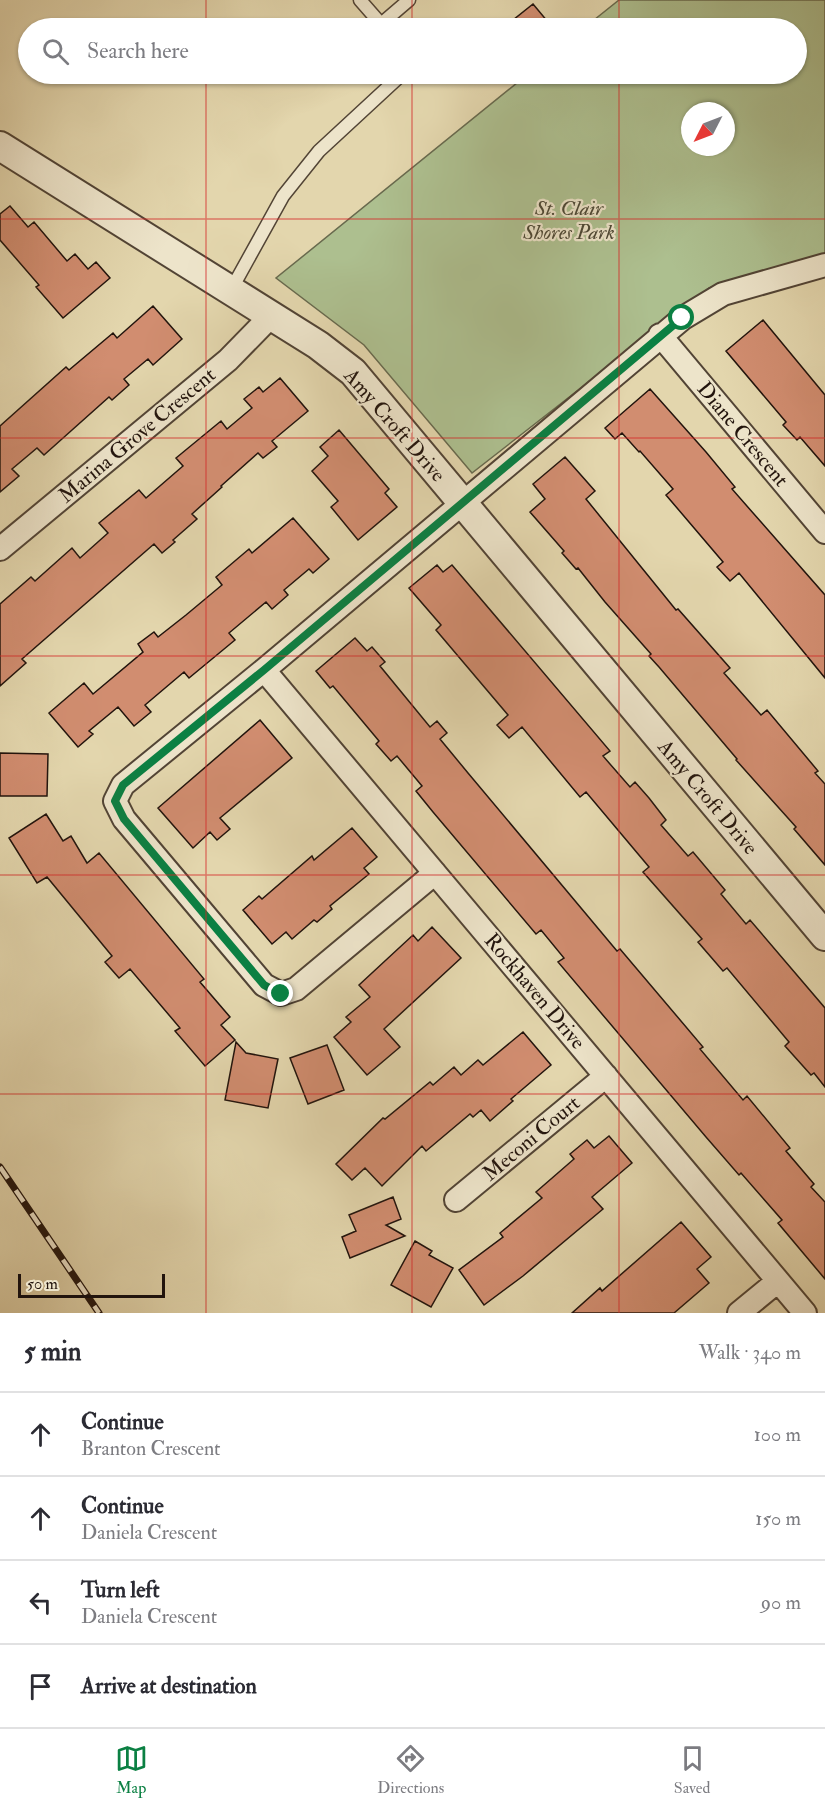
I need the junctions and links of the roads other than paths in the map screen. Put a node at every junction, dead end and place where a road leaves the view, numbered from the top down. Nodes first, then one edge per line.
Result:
1 (360, 0) edge
2 (409, 0) edge
3 (375, 18) edge
4 (390, 18) edge
5 (391, 84) edge
6 (0, 146) edge
7 (825, 265) edge
8 (231, 291) junction
9 (271, 316) junction
10 (660, 335) junction
11 (462, 502) junction
12 (825, 532) edge
13 (0, 549) edge
14 (264, 670) junction
15 (435, 873) junction
16 (825, 936) edge
17 (606, 1076) junction
18 (456, 1200) dead end
19 (778, 1281) junction
20 (739, 1313) edge
21 (805, 1313) edge

1 - 3 lane
2 - 4 lane
5 - 8 lane
6 - 8 street, Amy Croft Drive
7 - 10 street
8 - 9 street, Amy Croft Drive
9 - 11 street, Amy Croft Drive
9 - 13 street, Marina Grove Crescent
10 - 11 street
10 - 12 street, Diane Crescent
11 - 14 street
11 - 16 street, Amy Croft Drive
14 - 15 street, Rockhaven Drive
14 - 15 street
15 - 17 street, Rockhaven Drive
17 - 18 street, Meconi Court
17 - 19 street, Rockhaven Drive
19 - 20 street
19 - 21 street, Rockhaven Drive

